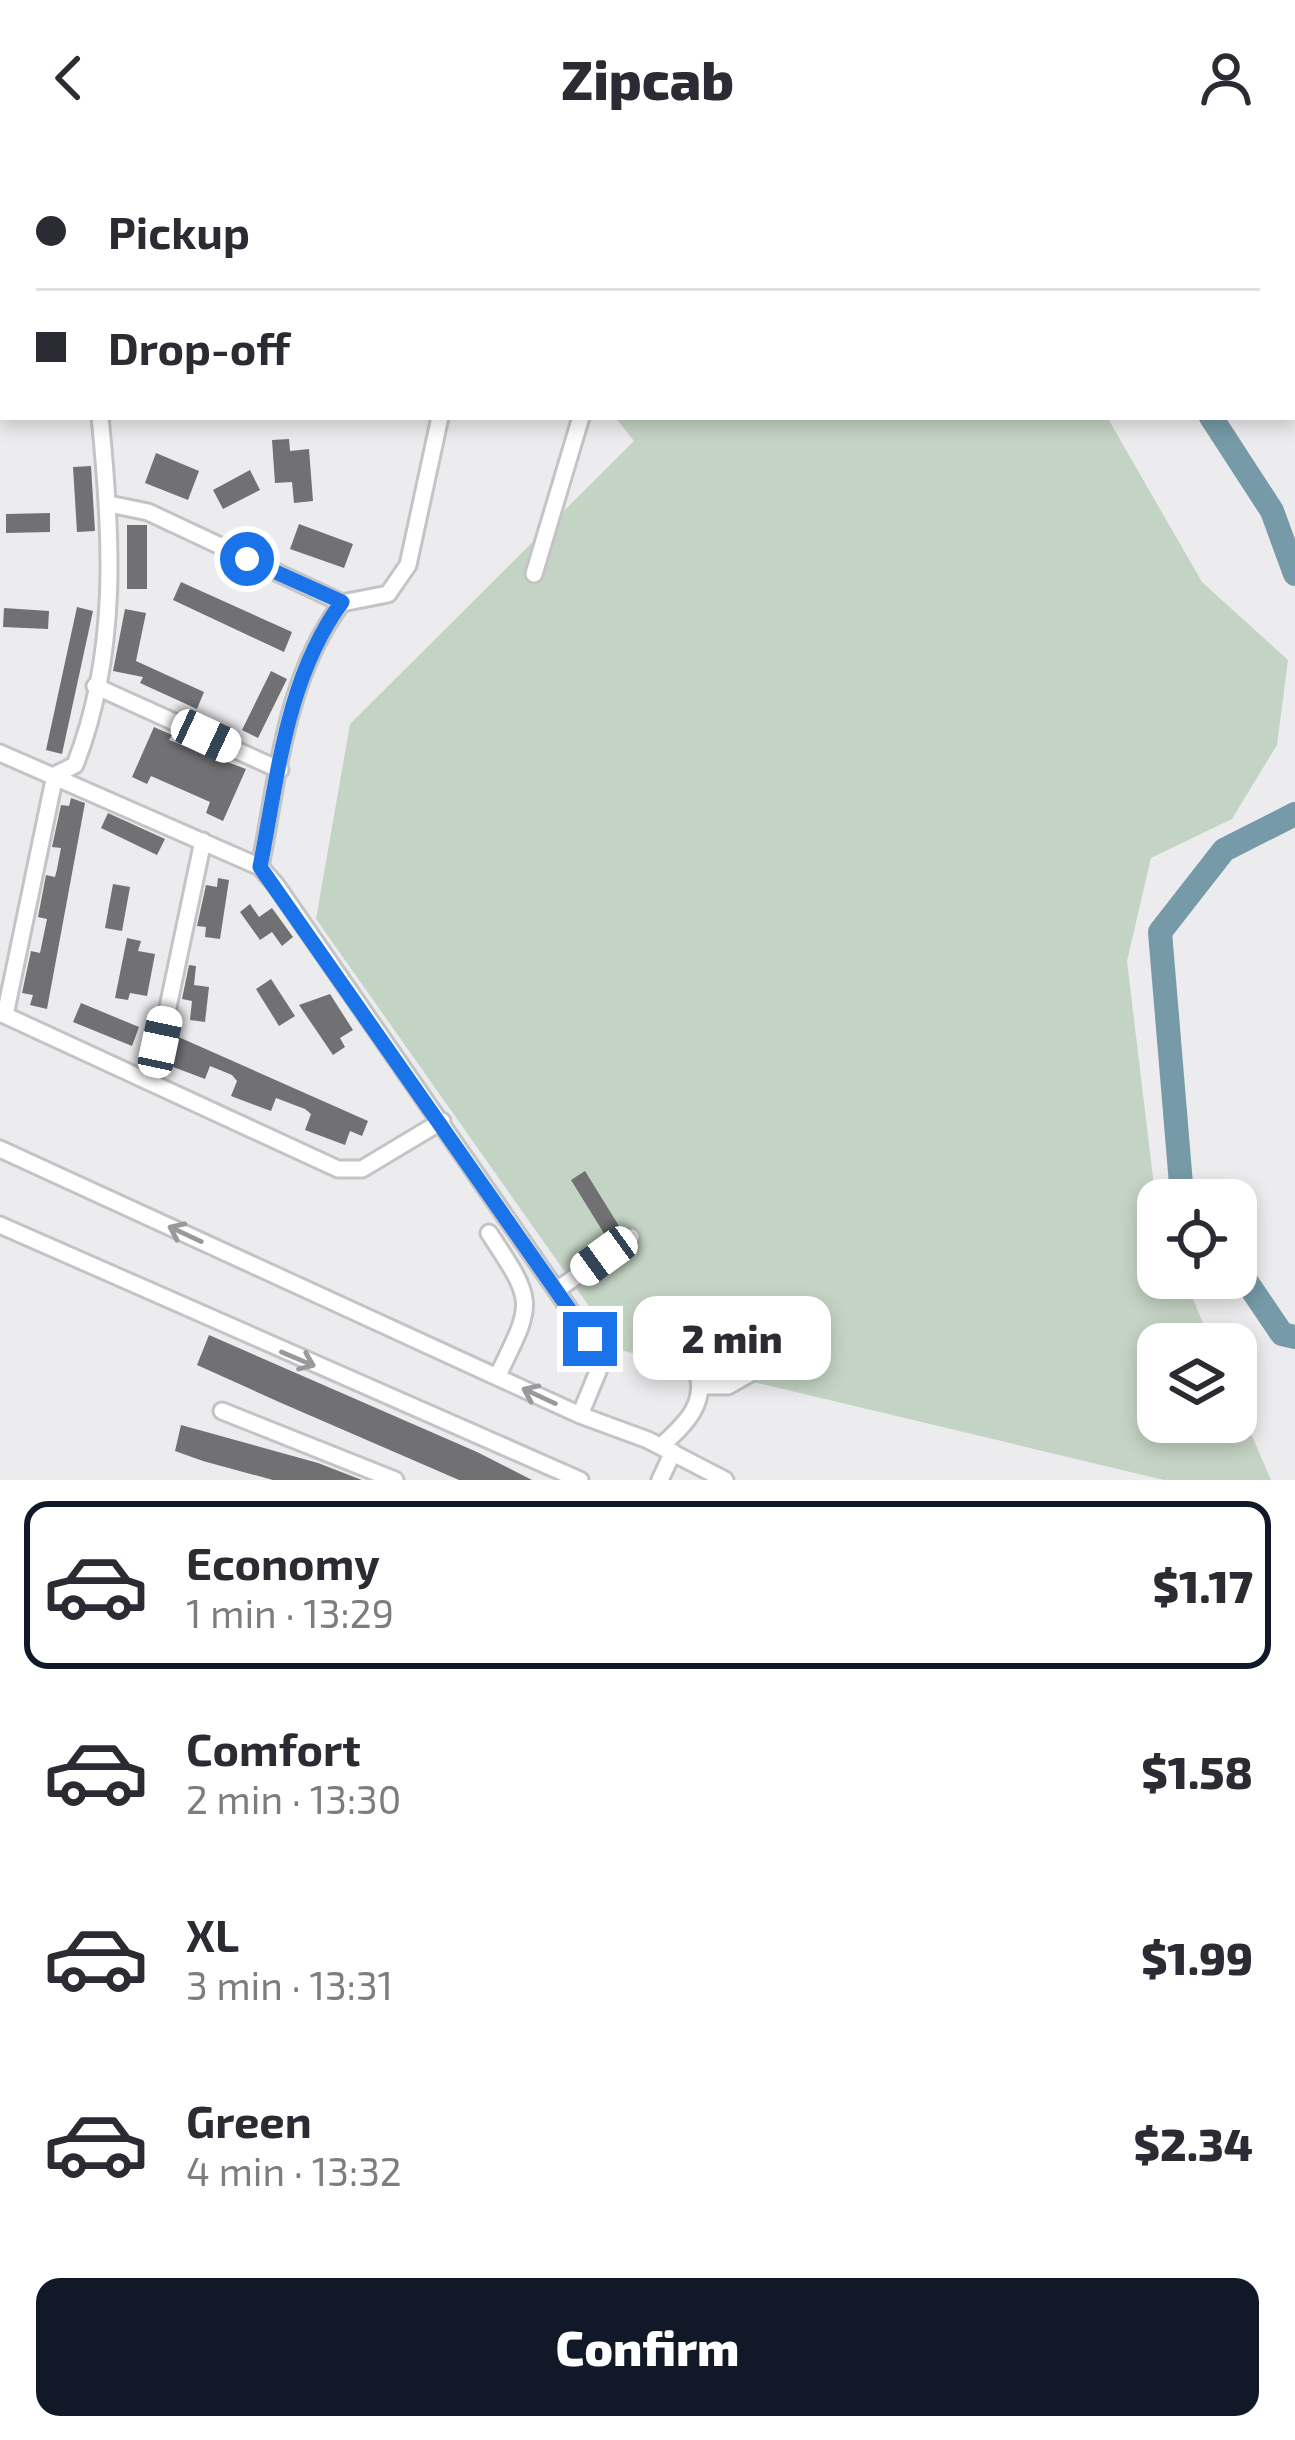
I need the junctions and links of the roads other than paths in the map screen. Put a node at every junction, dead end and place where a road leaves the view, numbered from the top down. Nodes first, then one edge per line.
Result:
1 (100, 420) edge
2 (439, 420) edge
3 (580, 420) edge
4 (109, 504) junction
5 (534, 574) dead end
6 (342, 602) junction
7 (94, 686) junction
8 (0, 753) edge
9 (280, 770) junction
10 (56, 775) junction
11 (203, 841) junction
12 (260, 867) junction
13 (3, 1014) edge
14 (152, 1083) junction
15 (442, 1121) junction
16 (0, 1149) edge
17 (0, 1225) edge
18 (489, 1233) dead end
19 (631, 1237) dead end
20 (557, 1290) junction
21 (794, 1348) dead end
22 (694, 1363) dead end
23 (497, 1377) junction
24 (700, 1386) junction
25 (222, 1411) dead end
26 (580, 1415) junction
27 (667, 1449) junction
28 (699, 1474) edge
29 (395, 1480) edge
30 (580, 1480) edge
31 (660, 1480) edge
32 (724, 1480) edge

1 - 4 street
2 - 6 street
3 - 5 street
4 - 6 street
4 - 7 street
6 - 9 street
7 - 9 street
7 - 10 street
8 - 10 street
9 - 12 street
10 - 11 street
10 - 13 street
11 - 12 street
11 - 14 street
12 - 15 street
13 - 14 street
14 - 15 street
15 - 20 street
23 -> 16 street
17 -> 30 street
18 - 23 street
19 - 20 street
20 - 26 street
21 - 24 street
22 - 24 street
26 -> 23 street
24 - 27 street
25 - 29 street
26 - 27 street
27 - 28 street
27 - 31 street
28 - 32 street

